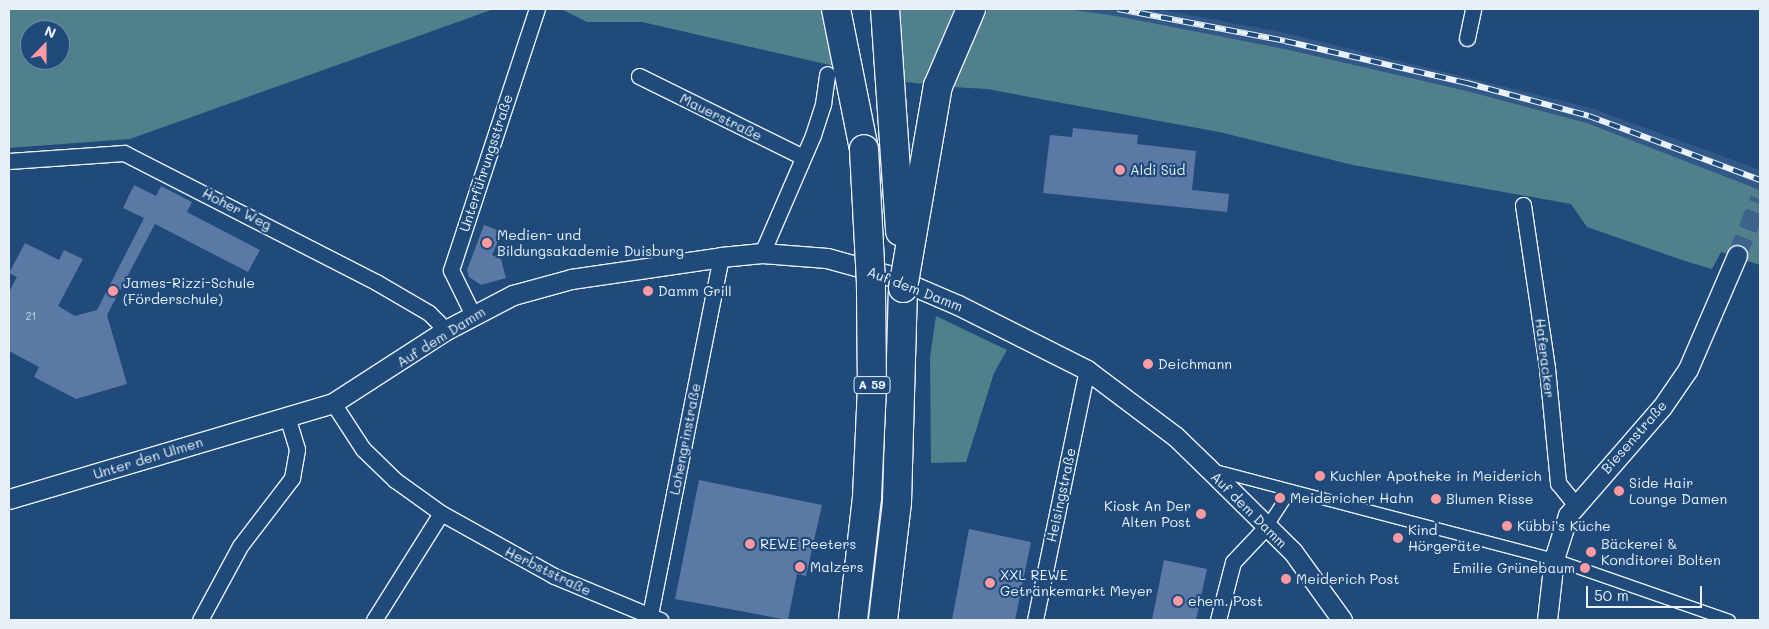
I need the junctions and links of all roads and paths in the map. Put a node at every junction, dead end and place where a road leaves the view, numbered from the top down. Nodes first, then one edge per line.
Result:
1 (537, 9) edge
2 (836, 9) edge
3 (855, 9) edge
4 (885, 9) edge
5 (971, 9) edge
6 (1473, 9) edge
7 (1467, 38) dead end
8 (827, 74) dead end
9 (639, 76) dead end
10 (864, 149) junction
11 (803, 157) junction
12 (9, 161) edge
13 (1523, 206) dead end
14 (762, 253) junction
15 (1737, 256) tunnel mouth
16 (721, 257) junction
17 (903, 288) junction
18 (473, 314) junction
19 (446, 330) junction
20 (1087, 370) junction
21 (333, 403) junction
22 (287, 417) junction
23 (1207, 468) junction
24 (1290, 490) junction
25 (9, 499) edge
26 (1575, 504) junction
27 (441, 513) junction
28 (1266, 526) junction
29 (1554, 559) junction
30 (653, 619) edge
31 (200, 620) edge
32 (374, 620) edge
33 (853, 620) edge
34 (883, 620) edge
35 (1035, 620) edge
36 (1218, 620) edge
37 (1342, 620) edge
38 (1547, 620) edge
39 (1726, 620) edge

1 - 18 street, Unterführungsstraße
2 - 10 highway
3 - 10 highway, A 59
4 - 17 highway, A 59, bridge
5 - 17 highway, bridge
6 - 7 street
8 - 11 street
9 - 11 street, Mauerstraße
10 - 33 highway, A 59, bridge
11 - 14 street
12 - 19 street, Hoher Weg
13 - 26 street, Haferacker
14 - 16 street, Auf dem Damm
14 - 20 street, Auf dem Damm
15 - 26 street, Biesenstraße
16 - 18 street, Auf dem Damm
16 - 30 street, Lohengrinstraße
17 - 34 highway, A 59
18 - 19 street, Auf dem Damm
19 - 21 street, Auf dem Damm
20 - 23 street, Auf dem Damm
20 - 35 street, Heisingstraße
21 - 22 street, Auf dem Damm
21 - 27 street, Herbststraße
22 - 25 street, Unter den Ulmen
22 - 31 street
23 - 24 street
23 - 28 street, Auf dem Damm
24 - 28 street
24 - 29 street
26 - 29 street, Biesenstraße
27 - 30 street, Herbststraße
27 - 32 street
28 - 36 street
28 - 37 street, Auf dem Damm
29 - 38 street, Biesenstraße
29 - 39 street

